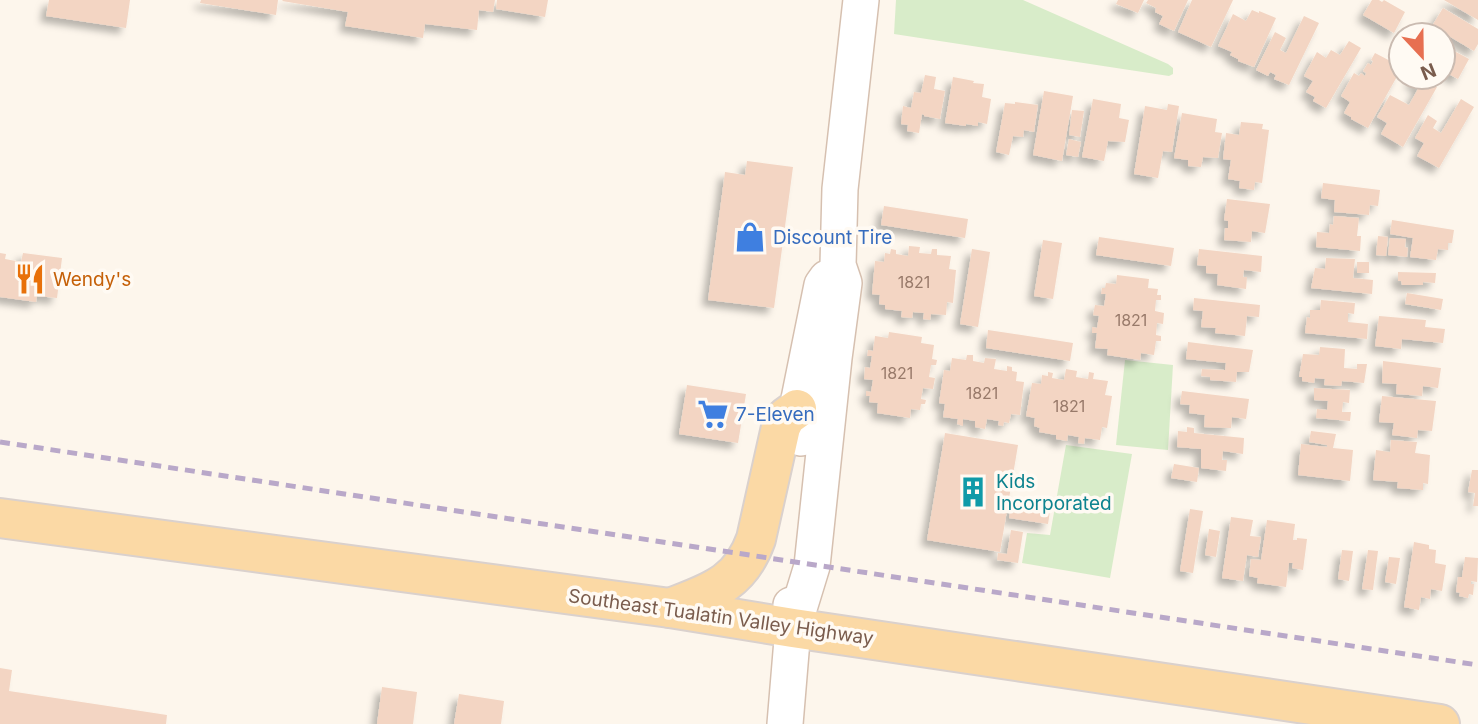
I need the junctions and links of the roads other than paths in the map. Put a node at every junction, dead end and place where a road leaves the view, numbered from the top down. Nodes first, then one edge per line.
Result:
1 (861, 0) edge
2 (838, 265) junction
3 (797, 410) junction
4 (0, 518) edge
5 (670, 608) junction
6 (793, 628) junction
7 (785, 724) edge
8 (1440, 724) edge

1 - 2 main road
2 - 3 main road
2 - 6 main road
3 - 5 main road
3 - 6 main road
4 - 5 main road, Southeast Tualatin Valley Highway
5 - 6 main road, Southeast Tualatin Valley Highway
6 - 7 main road
6 - 8 main road, Southeast Tualatin Valley Highway

